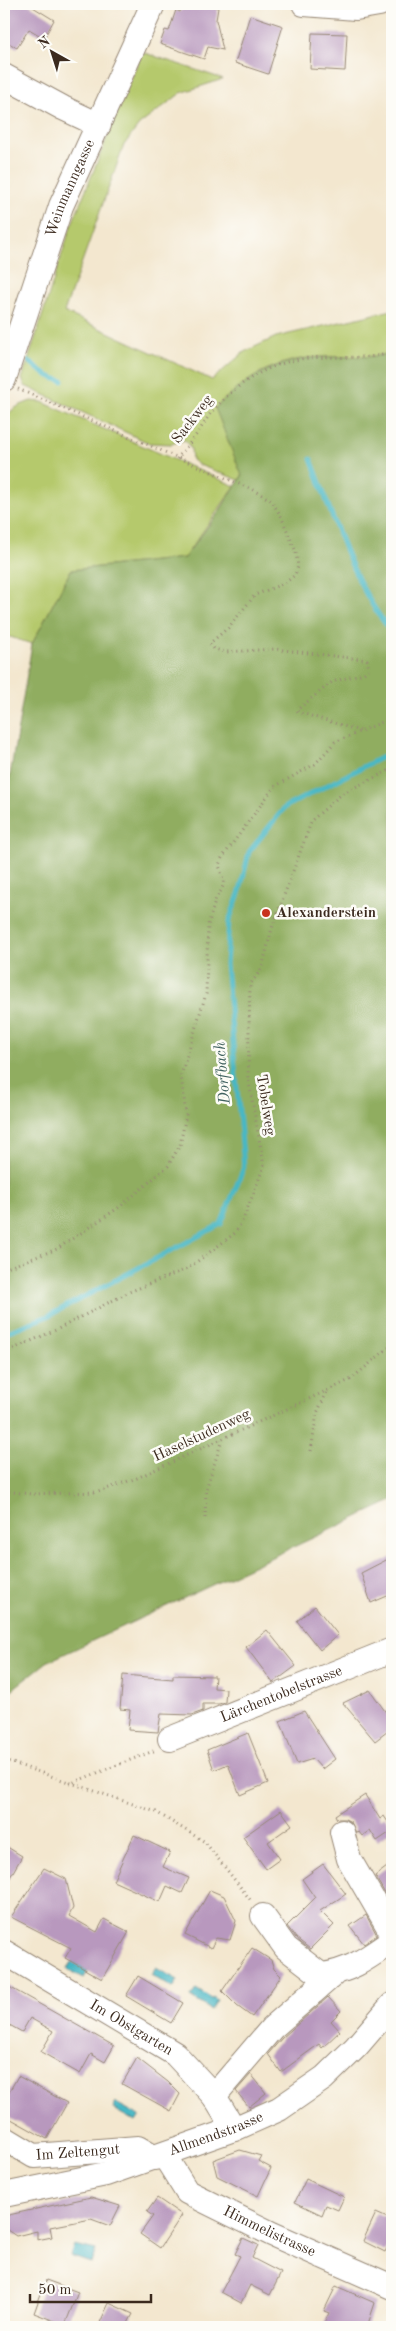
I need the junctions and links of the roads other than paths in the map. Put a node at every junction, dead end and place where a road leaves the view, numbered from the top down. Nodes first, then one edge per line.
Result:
1 (153, 4) edge
2 (304, 4) edge
3 (379, 4) edge
4 (4, 76) edge
5 (99, 125) junction
6 (10, 384) edge
7 (392, 1650) edge
8 (170, 1739) road end
9 (342, 1832) dead end
10 (263, 1916) road end
11 (392, 1932) edge
12 (392, 1941) edge
13 (4, 1952) edge
14 (335, 1973) junction
15 (392, 2005) edge
16 (214, 2096) junction
17 (234, 2130) junction
18 (4, 2138) edge
19 (159, 2156) junction
20 (4, 2195) edge
21 (392, 2287) edge

1 - 5 street, Weinmanngasse
2 - 3 street
4 - 5 street
5 - 6 street, Weinmanngasse
7 - 8 street, Lärchentobelstrasse
9 - 11 street
10 - 14 street
12 - 14 street
13 - 16 street, Im Obstgarten
14 - 16 street
15 - 17 street, Allmendstrasse
16 - 17 street, Im Obstgarten
17 - 19 street, Allmendstrasse
18 - 19 street, Im Zeltengut
19 - 20 street, Allmendstrasse
19 - 21 street, Himmelistrasse

